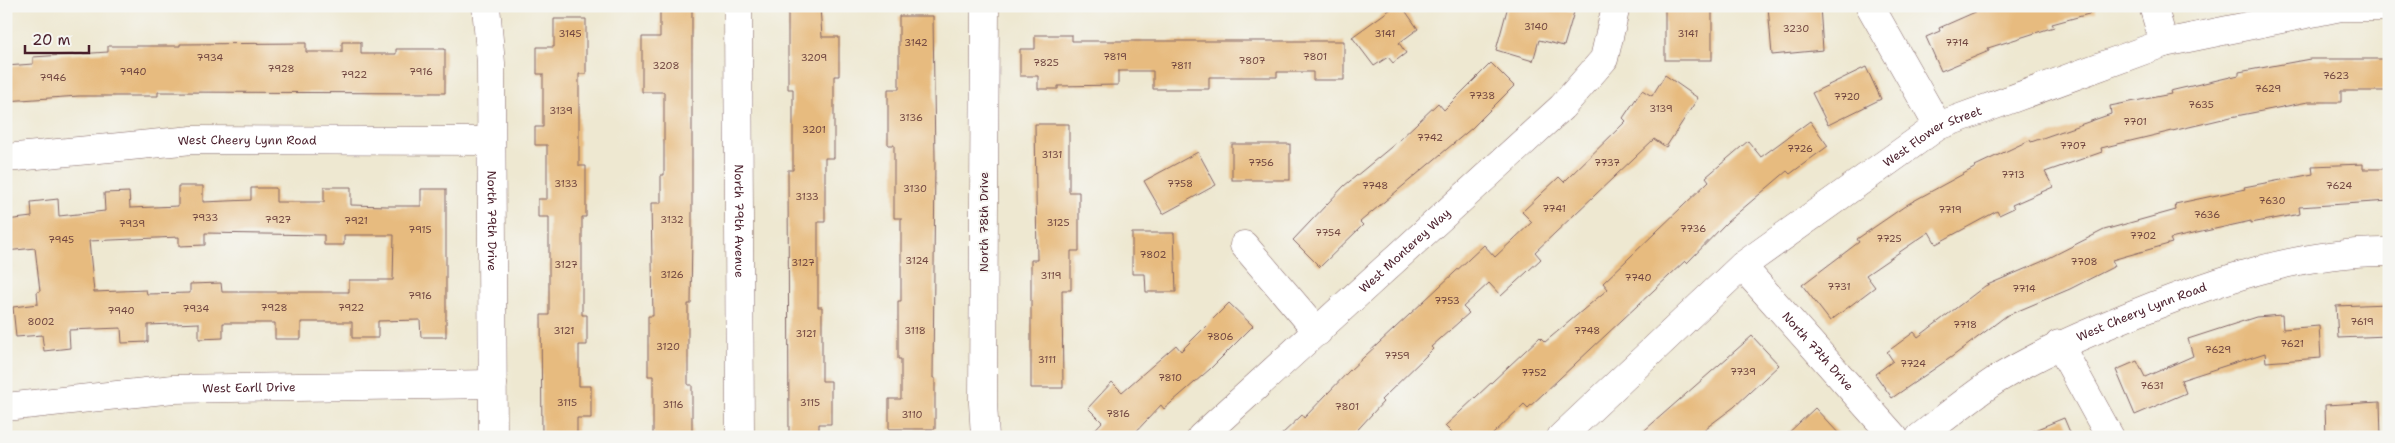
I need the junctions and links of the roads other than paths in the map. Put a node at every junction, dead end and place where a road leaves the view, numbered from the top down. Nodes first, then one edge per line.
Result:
1 (486, 6) edge
2 (738, 6) edge
3 (985, 6) edge
4 (1616, 6) edge
5 (1870, 6) edge
6 (2153, 6) edge
7 (2389, 7) edge
8 (2164, 44) junction
9 (1938, 126) junction
10 (491, 141) junction
11 (6, 158) edge
12 (1244, 245) dead end
13 (2389, 252) edge
14 (1742, 266) junction
15 (1318, 332) junction
16 (2059, 344) junction
17 (492, 384) junction
18 (6, 407) edge
19 (493, 437) edge
20 (740, 437) edge
21 (985, 437) edge
22 (1201, 437) edge
23 (1561, 437) edge
24 (1894, 437) edge
25 (1920, 437) edge
26 (2110, 437) edge

1 - 10 street, North 79th Drive
2 - 20 street, North 79th Avenue
3 - 21 street, North 78th Drive
4 - 15 street, West Monterey Way
5 - 9 street
6 - 8 street
7 - 8 street, West Flower Street
8 - 9 street, West Flower Street
9 - 14 street, West Flower Street
10 - 11 street, West Cheery Lynn Road
10 - 17 street, North 79th Drive
12 - 15 street
13 - 16 street, West Cheery Lynn Road
14 - 23 street, West Flower Street
14 - 24 street, North 77th Drive
15 - 22 street, West Monterey Way
16 - 25 street, West Cheery Lynn Road
16 - 26 street
17 - 18 street, West Earll Drive
17 - 19 street, North 79th Drive

